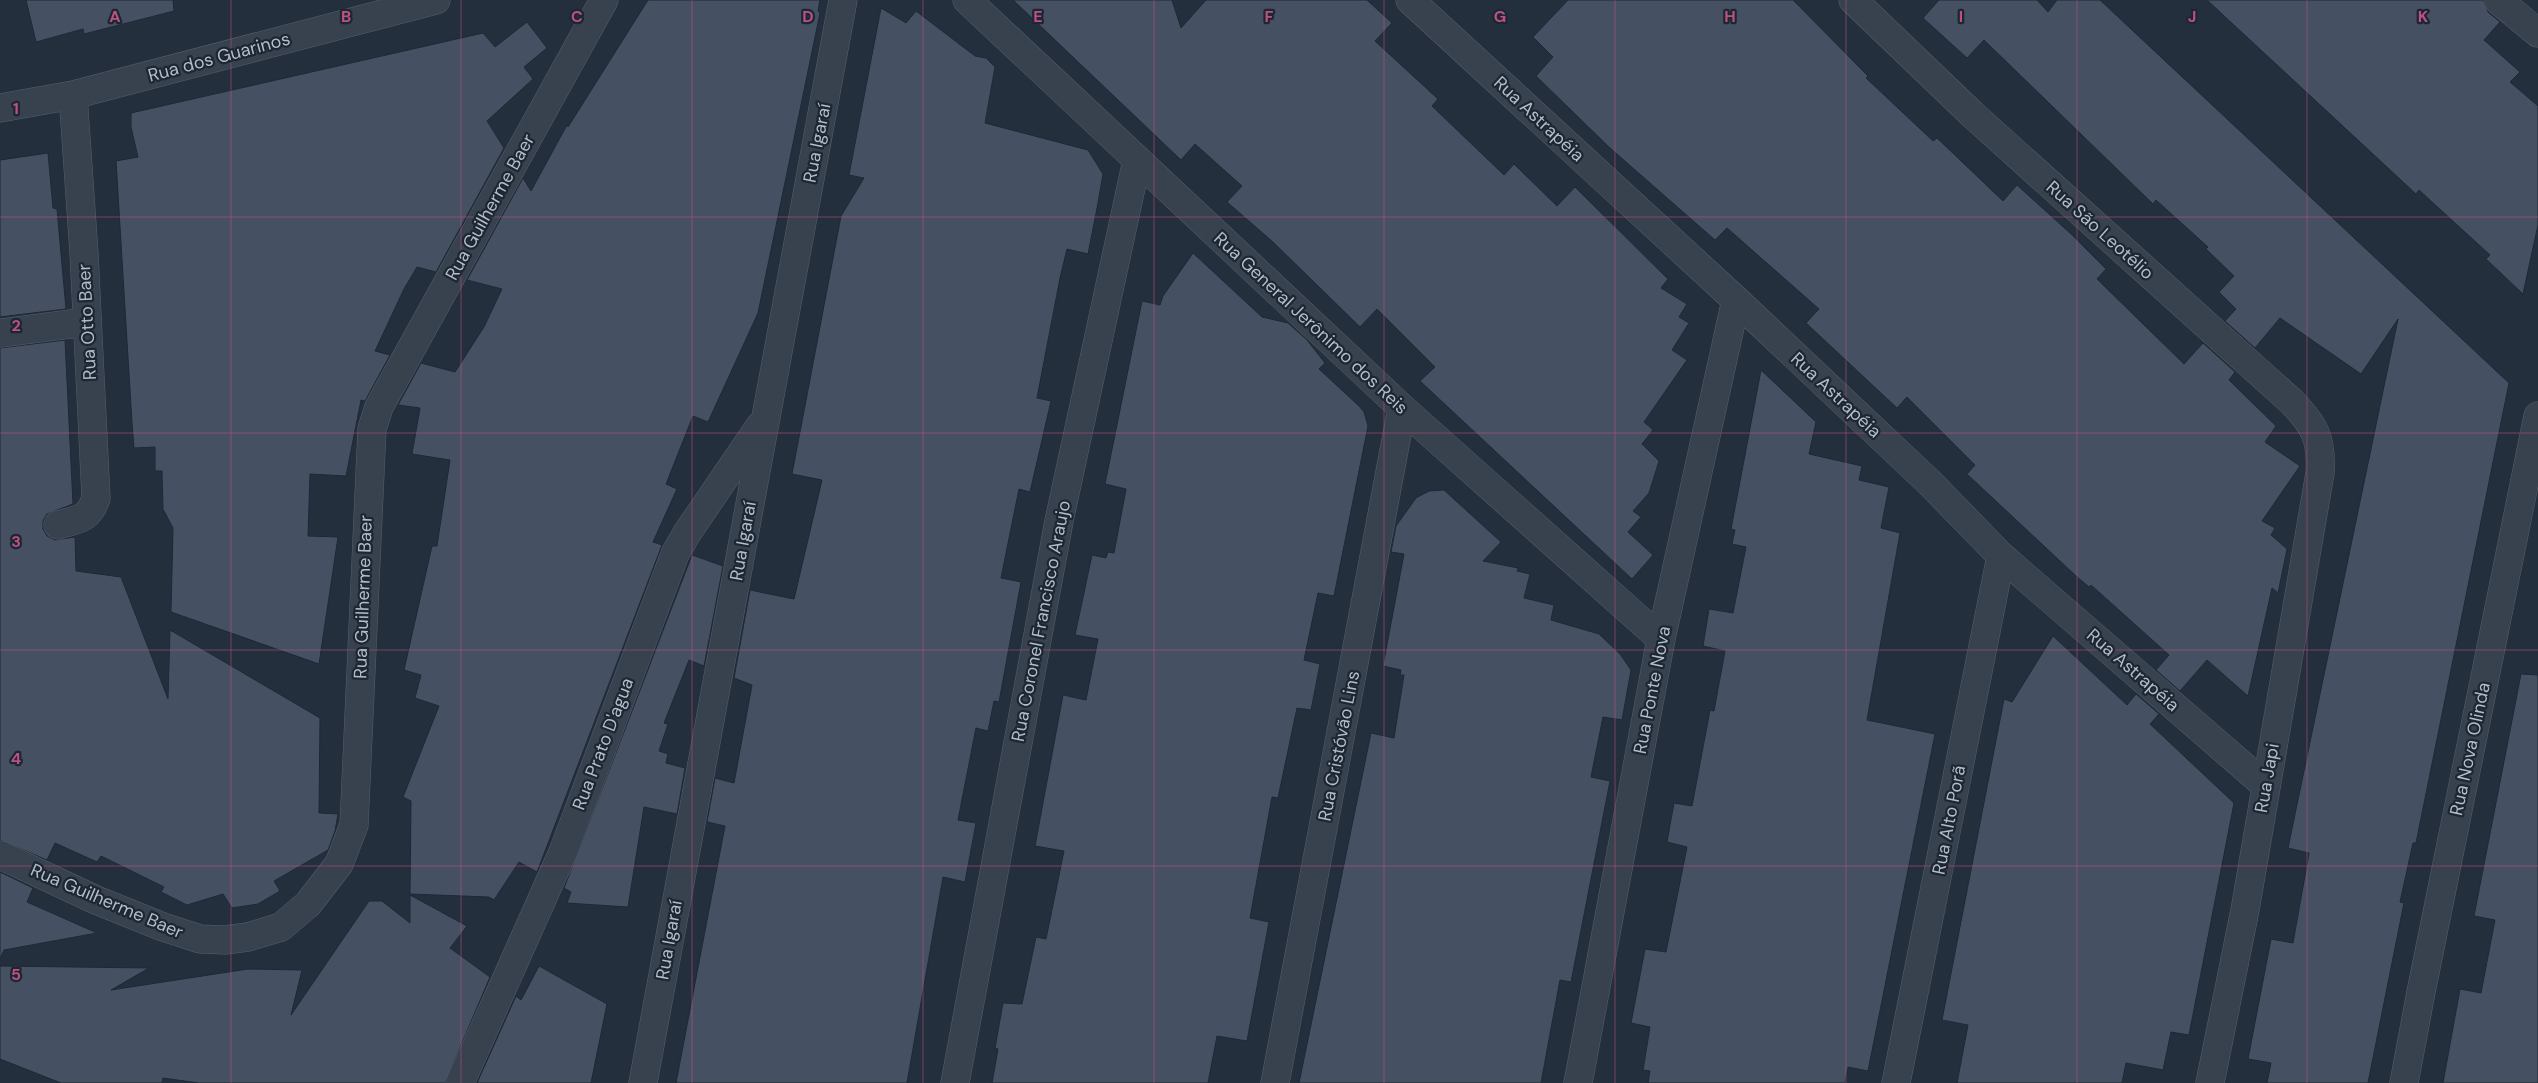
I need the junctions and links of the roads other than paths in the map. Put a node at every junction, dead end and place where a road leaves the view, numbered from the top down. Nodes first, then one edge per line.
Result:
1 (436, 0) edge
2 (604, 0) edge
3 (844, 0) edge
4 (967, 0) edge
5 (1410, 0) edge
6 (1853, 0) edge
7 (2498, 0) edge
8 (2538, 33) edge
9 (73, 95) junction
10 (0, 108) edge
11 (1137, 160) junction
12 (1736, 300) junction
13 (86, 322) junction
14 (0, 333) edge
15 (1402, 408) junction
16 (766, 416) junction
17 (2538, 416) edge
18 (2320, 473) joint
19 (58, 525) dead end
20 (2002, 556) junction
21 (1661, 639) junction
22 (2265, 785) junction
23 (0, 855) edge
24 (460, 1083) edge
25 (643, 1083) edge
26 (955, 1083) edge
27 (1275, 1083) edge
28 (1578, 1083) edge
29 (1896, 1083) edge
30 (2210, 1083) edge
31 (2404, 1083) edge

1 - 9 street, Rua dos Guarinos
2 - 23 street, Rua Guilherme Baer
3 - 16 street, Rua Igaraí
4 - 11 street, Rua General Jerônimo dos Reis
5 - 12 street, Rua Astrapéia
6 - 18 street, Rua São Leotélio
7 - 8 street
9 - 10 street, Rua dos Guarinos
9 - 13 street, Rua Otto Baer
11 - 15 street, Rua General Jerônimo dos Reis
11 - 26 street, Rua Coronel Francisco Araujo
12 - 20 street, Rua Astrapéia
12 - 21 street, Rua Ponte Nova
13 - 14 street
13 - 19 street, Rua Otto Baer
15 - 21 street, Rua General Jerônimo dos Reis
15 - 27 street, Rua Cristóvão Lins
16 - 24 street, Rua Prato D'agua
16 - 25 street, Rua Igaraí
17 - 31 street, Rua Nova Olinda
18 - 22 street, Rua Japi
20 - 22 street, Rua Astrapéia
20 - 29 street, Rua Alto Porã
21 - 28 street, Rua Ponte Nova
22 - 30 street, Rua Japi

